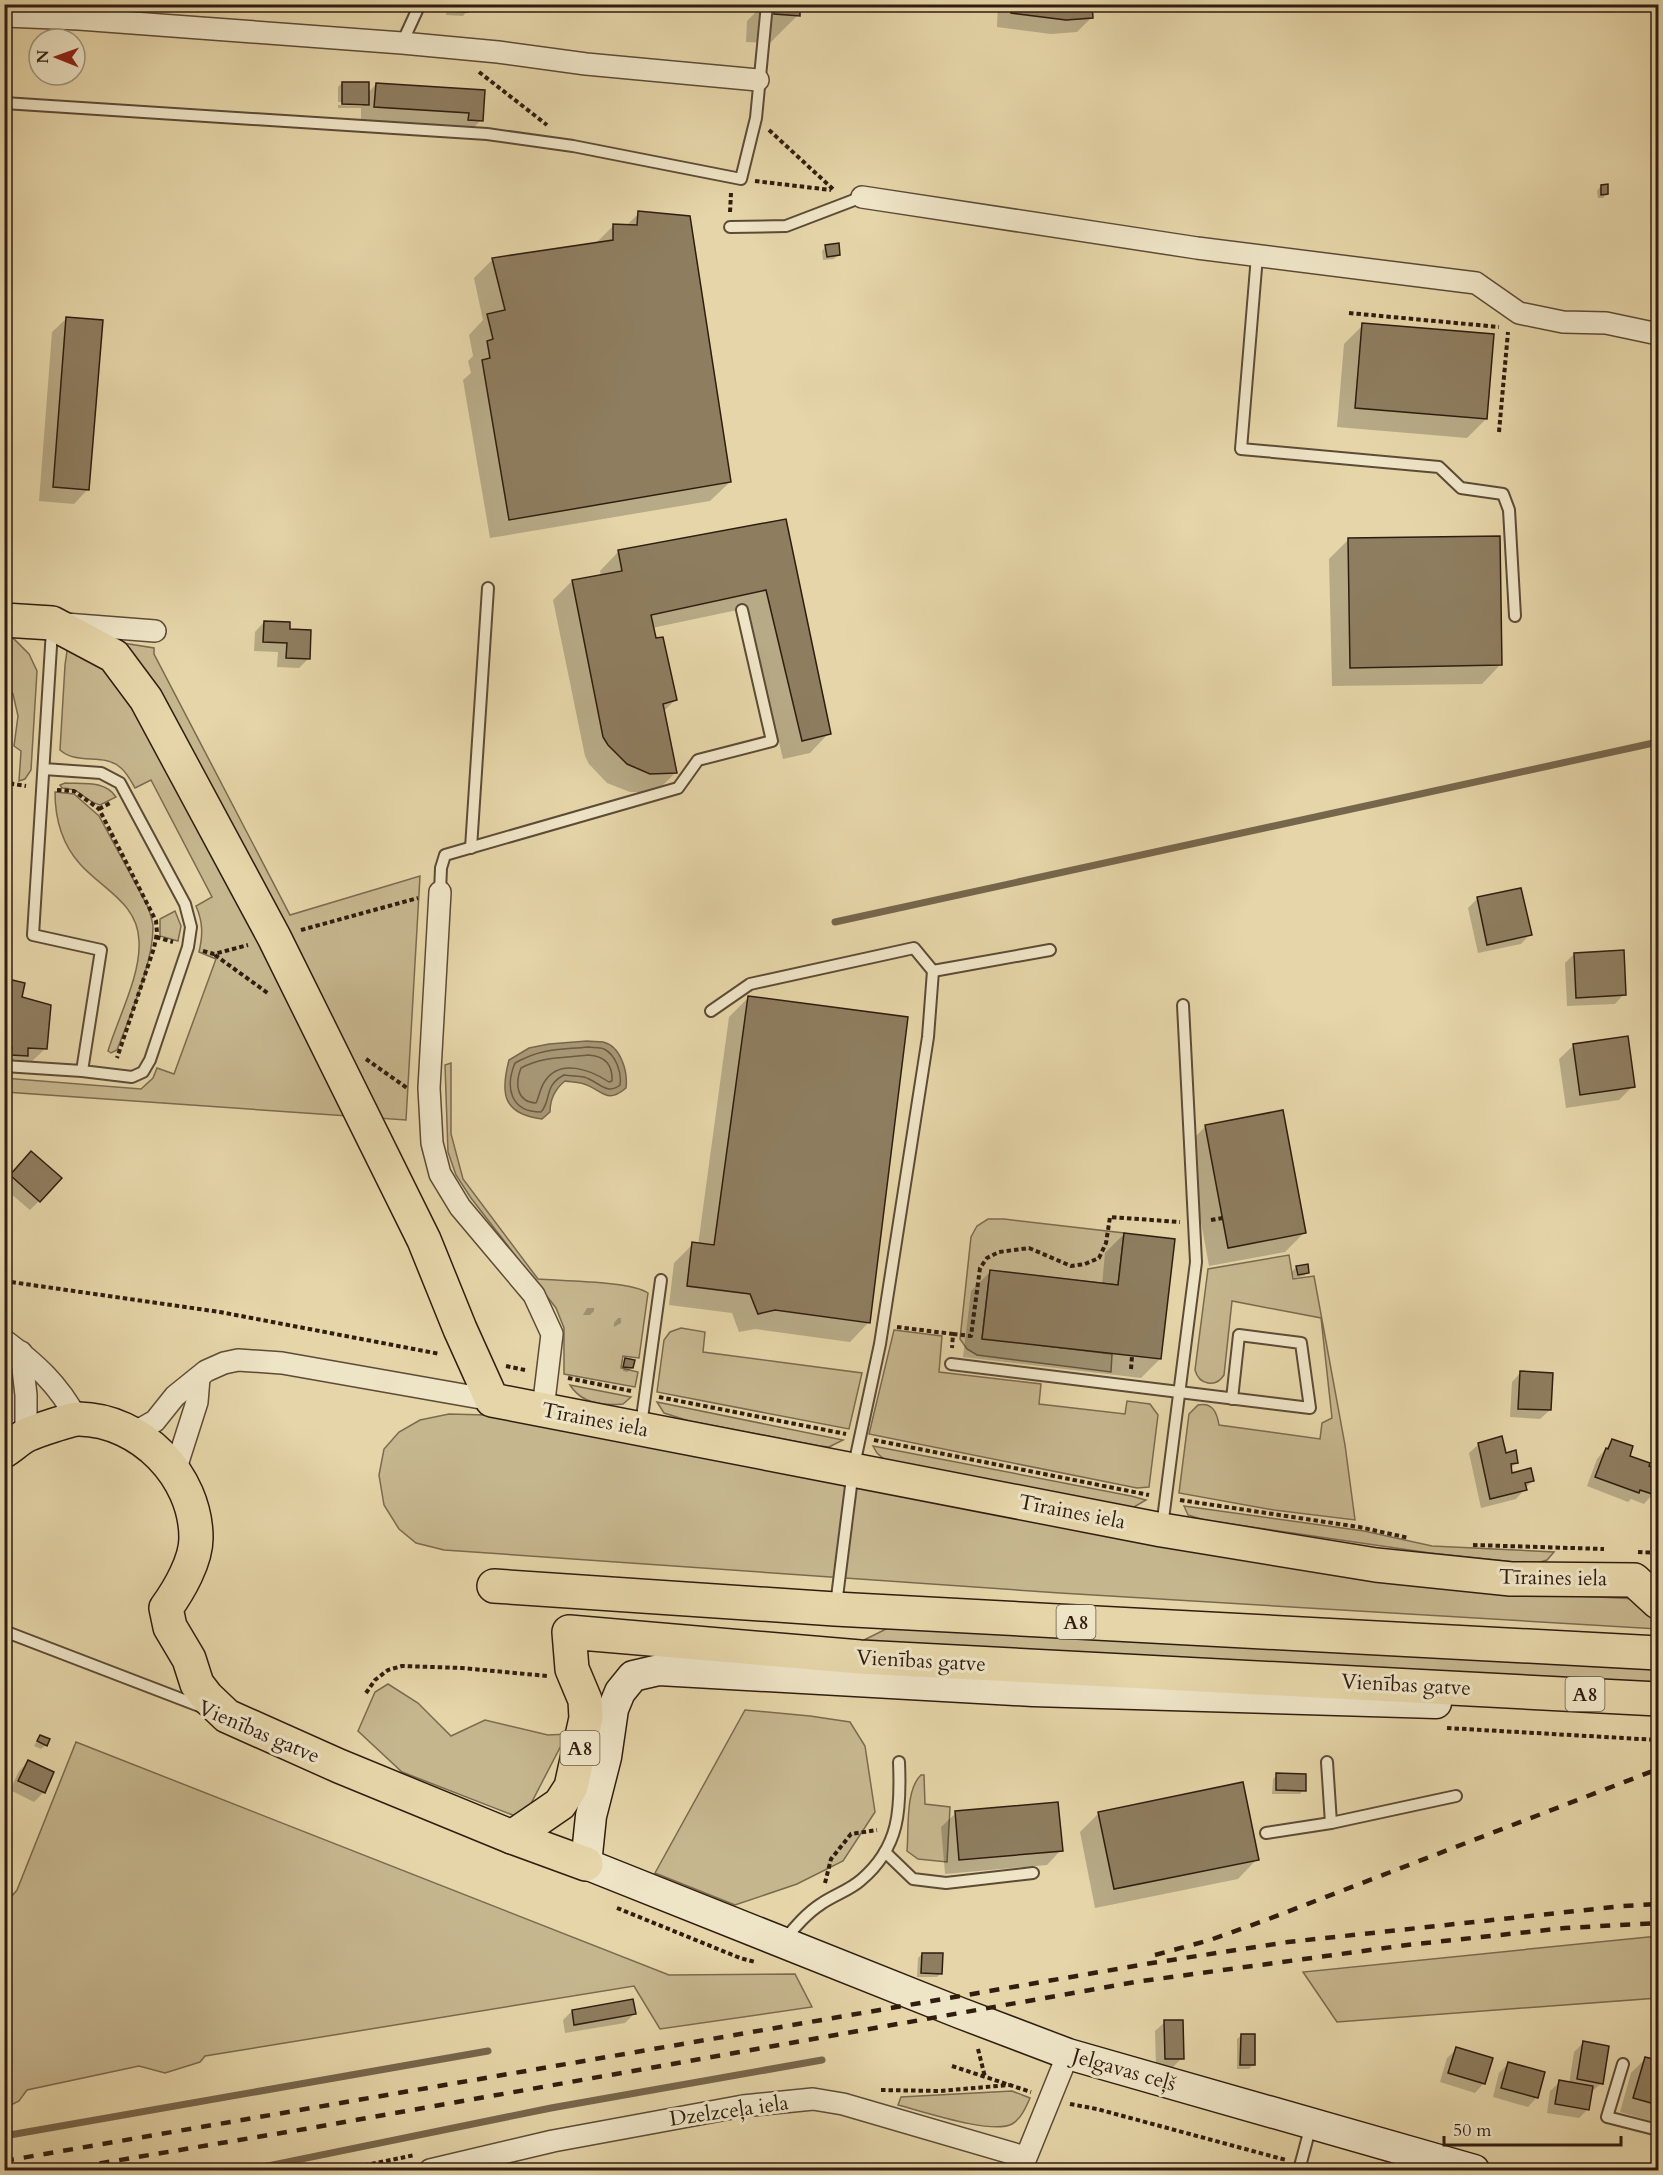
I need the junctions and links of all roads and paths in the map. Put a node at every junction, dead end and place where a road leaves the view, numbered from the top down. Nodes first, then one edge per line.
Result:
1 (420, 4) edge
2 (766, 4) edge
3 (80, 12) edge
4 (4, 16) edge
5 (402, 43) junction
6 (447, 47) junction
7 (758, 80) junction
8 (4, 102) edge
9 (756, 118) junction
10 (573, 146) junction
11 (741, 179) junction
12 (862, 196) joint
13 (730, 227) joint
14 (1257, 256) junction
15 (1349, 313) dead end
16 (1508, 328) junction
17 (1517, 331) dead end
18 (1659, 334) edge
19 (1499, 432) dead end
20 (488, 588) dead end
21 (742, 610) dead end
22 (1515, 616) dead end
23 (4, 620) edge
24 (52, 623) junction
25 (155, 631) dead end
26 (44, 769) junction
27 (4, 778) edge
28 (42, 788) junction
29 (471, 848) junction
30 (440, 892) joint
31 (1050, 950) dead end
32 (214, 954) dead end
33 (933, 971) junction
34 (269, 994) dead end
35 (1183, 1005) dead end
36 (711, 1011) dead end
37 (364, 1058) dead end
38 (4, 1066) edge
39 (82, 1071) junction
40 (111, 1076) junction
41 (428, 1104) junction
42 (1222, 1218) dead end
43 (1194, 1222) junction
44 (661, 1280) dead end
45 (4, 1281) edge
46 (883, 1326) junction
47 (953, 1334) junction
48 (13, 1346) edge
49 (1132, 1356) dead end
50 (474, 1360) junction
51 (951, 1364) joint
52 (521, 1369) dead end
53 (548, 1374) junction
54 (199, 1378) junction
55 (1129, 1386) junction
56 (1179, 1393) junction
57 (645, 1394) junction
58 (1232, 1399) junction
59 (492, 1400) junction
60 (543, 1409) junction
61 (78, 1419) junction
62 (641, 1428) junction
63 (132, 1434) junction
64 (858, 1437) junction
65 (15, 1443) edge
66 (853, 1470) junction
67 (175, 1471) junction
68 (1151, 1484) dead end
69 (1150, 1495) junction
70 (1166, 1498) junction
71 (1162, 1530) junction
72 (1420, 1539) dead end
73 (1463, 1544) dead end
74 (1606, 1549) dead end
75 (1659, 1553) edge
76 (1640, 1571) edge
77 (494, 1586) dead end
78 (1659, 1602) edge
79 (835, 1609) junction
80 (4, 1631) edge
81 (1658, 1653) edge
82 (1511, 1690) junction
83 (1659, 1699) edge
84 (228, 1716) junction
85 (899, 1762) dead end
86 (1327, 1762) dead end
87 (1456, 1796) dead end
88 (1331, 1823) junction
89 (896, 1826) junction
90 (1266, 1833) dead end
91 (512, 1837) junction
92 (885, 1852) junction
93 (586, 1864) junction
94 (1033, 1873) dead end
95 (821, 1904) junction
96 (783, 1942) junction
97 (1068, 2054) junction
98 (1623, 2064) dead end
99 (952, 2066) dead end
100 (1009, 2085) dead end
101 (1050, 2098) junction
102 (1311, 2125) junction
103 (1659, 2130) edge
104 (1023, 2164) edge
105 (1300, 2167) edge
106 (430, 2170) edge
107 (1328, 2170) edge
108 (1474, 2170) edge

1 - 5 lane
2 - 7 lane
3 - 4 street
3 - 5 street
5 - 6 street
6 - 7 street
6 - 10 path
7 - 9 lane
8 - 10 lane
9 - 11 lane
9 - 11 path
10 - 11 lane
11 - 13 path
12 - 13 lane
12 - 14 street
14 - 18 street
14 - 22 lane
15 - 16 path
16 - 17 path
16 - 19 path
20 - 29 lane
21 - 29 lane
23 - 24 highway
24 - 25 street
24 - 26 lane
24 - 50 highway
26 - 28 lane
26 - 40 lane
27 - 28 path
28 - 39 lane
28 - 40 path
29 - 30 lane
30 - 41 street
31 - 33 lane
32 - 34 path
33 - 36 lane
33 - 46 lane
35 - 43 lane
37 - 41 path
38 - 39 lane
39 - 40 lane
41 - 53 street
42 - 43 path
43 - 47 path
43 - 56 lane
44 - 57 lane
45 - 50 path
46 - 47 path
46 - 64 lane
47 - 51 path
48 - 61 street
48 - 65 street
49 - 55 path
50 - 59 highway
51 - 55 lane
52 - 53 path
53 - 57 path
53 - 60 street
54 - 59 street
54 - 63 street
54 - 67 street
55 - 56 lane
56 - 58 lane
56 - 70 lane
57 - 62 lane
57 - 64 path
58 - 58 lane
59 - 60 highway, Tīraines iela
60 - 62 highway, Tīraines iela
61 - 63 highway
61 - 65 highway
62 - 66 highway, Tīraines iela
63 - 67 highway
64 - 66 lane
64 - 69 path
66 - 71 highway, Tīraines iela
66 - 79 lane
67 - 84 highway
68 - 69 path
69 - 70 path
70 - 71 lane
70 - 72 path
71 - 76 highway, Tīraines iela
73 - 74 path
75 - 76 path
76 - 78 highway
77 - 79 highway, A8
79 - 81 highway, A8
80 - 84 lane, Vienības gatve
82 - 83 highway, Vienības gatve / A8
82 - 91 highway, Vienības gatve / A8
82 - 93 main road, Vienības gatve
84 - 91 highway, Vienības gatve
85 - 89 lane
86 - 88 lane
87 - 88 lane
88 - 90 lane
89 - 92 lane
89 - 95 path
91 - 93 highway, Vienības gatve
92 - 94 lane
92 - 95 lane
93 - 96 main road, Vienības gatve
95 - 96 lane
96 - 97 main road, Jelgavas ceļš
97 - 101 street
97 - 102 main road, Jelgavas ceļš
98 - 103 lane
99 - 100 path
101 - 104 street
101 - 105 path
102 - 105 lane
102 - 108 main road, Jelgavas ceļš
104 - 106 street, Dzelzceļa iela
105 - 107 path

